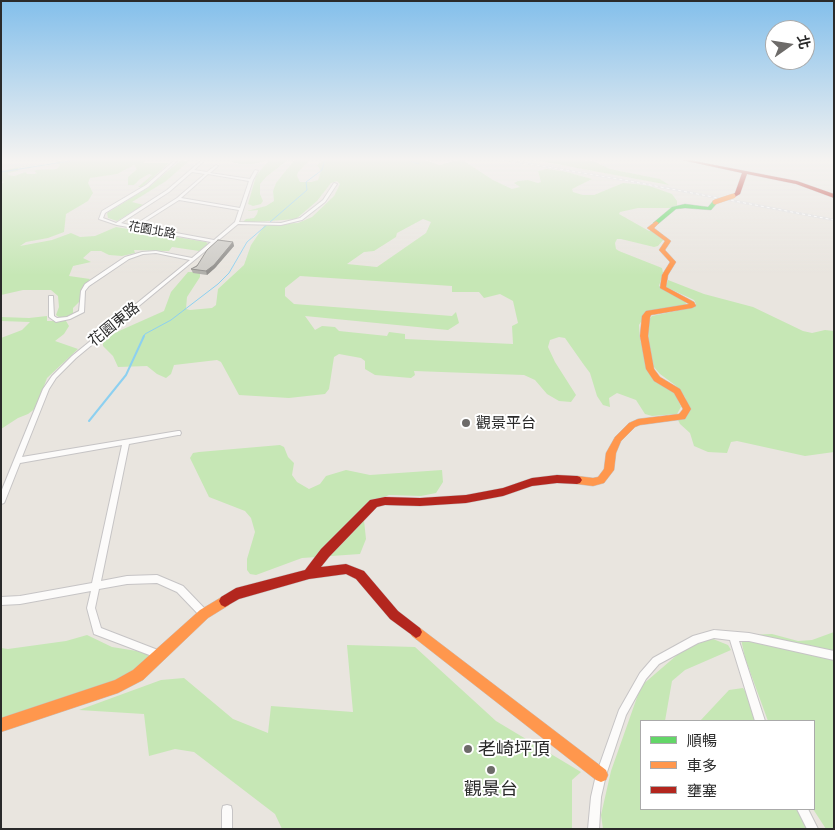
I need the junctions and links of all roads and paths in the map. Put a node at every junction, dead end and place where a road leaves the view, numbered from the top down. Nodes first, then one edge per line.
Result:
1 (129, 198) edge
2 (159, 198) edge
3 (178, 198) joint
4 (245, 198) edge
5 (326, 198) edge
6 (728, 198) edge
7 (242, 209) junction
8 (237, 223) junction
9 (117, 224) junction
10 (134, 227) junction
11 (214, 241) junction
12 (193, 258) junction
13 (51, 297) dead end
14 (178, 433) dead end
15 (126, 442) junction
16 (17, 461) junction
17 (1, 501) edge
18 (309, 574) junction
19 (96, 586) junction
20 (1, 600) edge
21 (204, 614) junction
22 (733, 635) junction
23 (160, 655) junction
24 (834, 656) edge
25 (760, 720) edge
26 (1, 725) edge
27 (601, 775) junction
28 (228, 810) dead end
29 (803, 810) edge
30 (227, 829) edge
31 (593, 829) edge
32 (813, 829) edge

1 - 9 street, 花園北路
2 - 9 street
3 - 7 street
3 - 10 street
4 - 7 street
5 - 8 street
6 - 18 street, bridge
7 - 8 street
8 - 11 street, 花園東路
9 - 10 street, 花園北路
10 - 11 street, 花園北路
11 - 12 street, 花園東路
12 - 13 street
12 - 16 street, 花園東路
14 - 15 street
15 - 16 street
15 - 19 street
16 - 17 street, 花園東路
18 - 21 street
18 - 27 street
19 - 20 street
19 - 21 street
19 - 23 street
21 - 23 street
22 - 24 street
22 - 25 street
22 - 27 street
23 - 26 street
27 - 31 street
28 - 30 street
29 - 32 street

